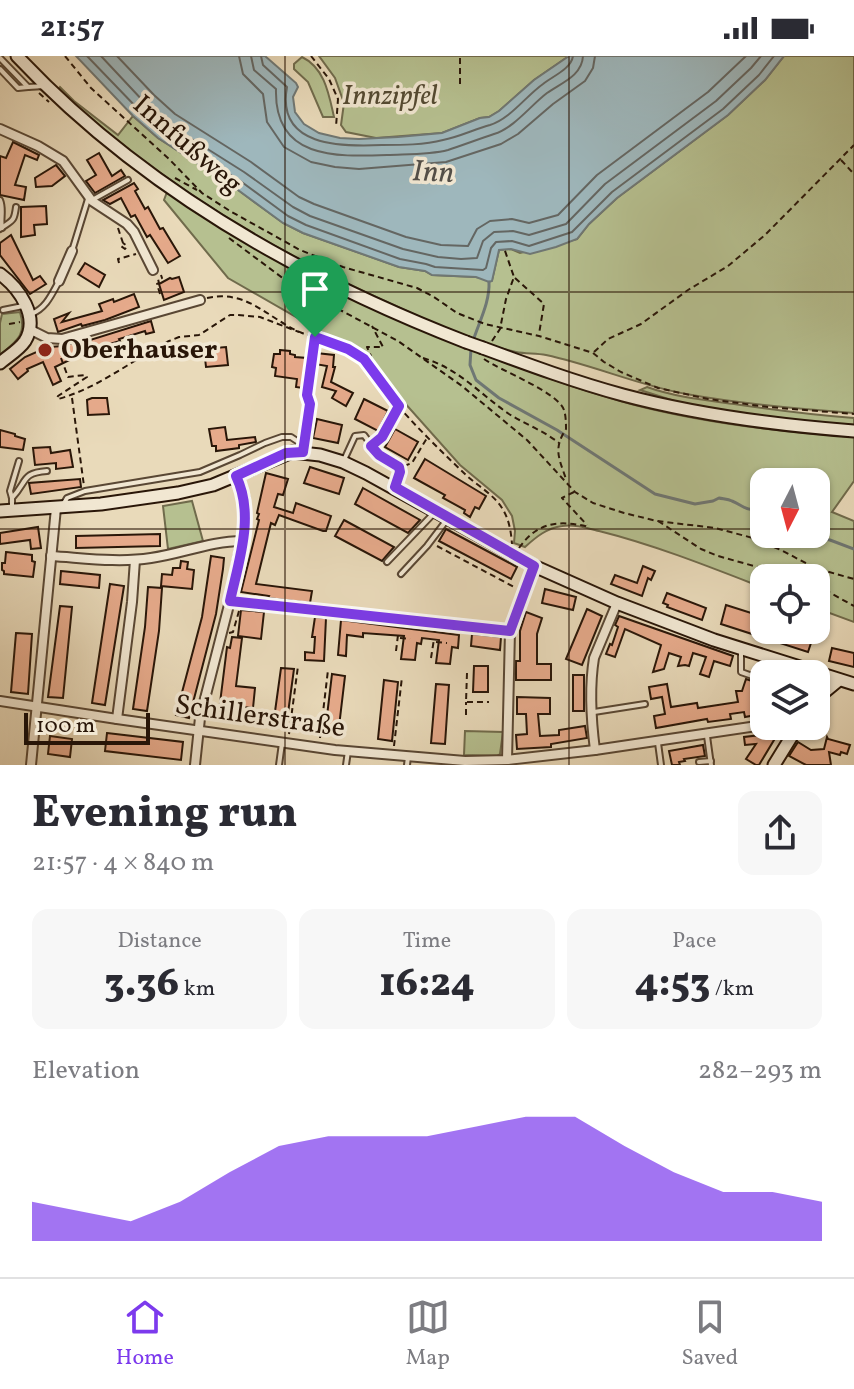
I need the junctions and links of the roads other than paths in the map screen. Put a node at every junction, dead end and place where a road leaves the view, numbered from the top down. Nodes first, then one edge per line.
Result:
1 (17, 56) edge
2 (0, 58) edge
3 (0, 69) edge
4 (46, 86) junction
5 (28, 87) junction
6 (0, 129) edge
7 (128, 180) dead end
8 (90, 199) junction
9 (0, 200) edge
10 (16, 207) dead end
11 (1, 228) edge
12 (72, 251) joint
13 (153, 270) road end
14 (0, 274) edge
15 (59, 281) joint
16 (200, 300) road end
17 (3, 310) dead end
18 (28, 318) junction
19 (0, 363) edge
20 (310, 404) road end
21 (854, 431) edge
22 (303, 449) junction
23 (19, 461) dead end
24 (343, 462) junction
25 (47, 471) dead end
26 (236, 476) junction
27 (395, 487) junction
28 (12, 498) junction
29 (59, 507) junction
30 (436, 510) junction
31 (6, 511) edge
32 (449, 517) junction
33 (242, 541) junction
34 (51, 556) junction
35 (135, 560) junction
36 (387, 562) dead end
37 (534, 566) junction
38 (401, 574) dead end
39 (230, 601) junction
40 (617, 603) junction
41 (510, 631) junction
42 (741, 649) junction
43 (775, 660) edge
44 (750, 675) edge
45 (830, 678) edge
46 (839, 680) junction
47 (854, 684) edge
48 (830, 687) edge
49 (0, 701) edge
50 (645, 704) dead end
51 (36, 706) junction
52 (591, 712) junction
53 (117, 719) junction
54 (750, 727) edge
55 (198, 730) junction
56 (707, 733) junction
57 (786, 740) edge
58 (657, 741) junction
59 (285, 743) junction
60 (595, 750) junction
61 (348, 751) junction
62 (507, 760) junction
63 (408, 761) edge
64 (699, 762) dead end
65 (464, 763) edge
66 (711, 763) edge
67 (31, 765) edge
68 (195, 765) edge
69 (279, 765) edge
70 (346, 765) edge
71 (661, 765) edge
72 (774, 765) edge

1 - 4 main road
2 - 5 lane
3 - 5 lane
4 - 5 lane
4 - 21 main road, bridge
6 - 8 street
7 - 8 lane
8 - 12 lane
8 - 13 street
9 - 11 lane
10 - 11 lane
12 - 15 street
14 - 18 main road
15 - 18 lane
16 - 18 street
17 - 18 lane
18 - 19 main road
20 - 22 lane
22 - 24 main road
22 - 26 main road
22 - 29 lane
23 - 28 lane
24 - 27 main road
24 - 27 lane
25 - 28 lane
26 - 29 main road
26 - 33 street
27 - 30 main road
28 - 31 lane
29 - 31 main road
29 - 34 street
30 - 32 main road
30 - 36 lane
32 - 37 main road
32 - 38 lane
33 - 35 street
33 - 39 street
34 - 35 street
34 - 51 street
35 - 53 street
37 - 40 main road
37 - 41 street
39 - 41 street
39 - 55 street
40 - 42 main road
40 - 52 street
41 - 62 street
42 - 43 main road
42 - 44 lane
45 - 46 main road
46 - 47 main road
46 - 48 main road
49 - 51 street, Schillerstraße
50 - 52 lane
51 - 53 street, Schillerstraße
51 - 67 street
52 - 60 street
53 - 55 street, Schillerstraße
54 - 56 street, Schillerstraße
55 - 59 street, Schillerstraße
55 - 68 street
56 - 58 street, Schillerstraße
56 - 66 lane
57 - 72 main road
58 - 60 street, Schillerstraße
58 - 71 lane
59 - 61 street, Schillerstraße
59 - 69 lane
60 - 62 street, Schillerstraße
61 - 63 street, Schillerstraße
61 - 70 lane
62 - 65 street, Schillerstraße
63 - 65 street, Schillerstraße
64 - 66 lane

